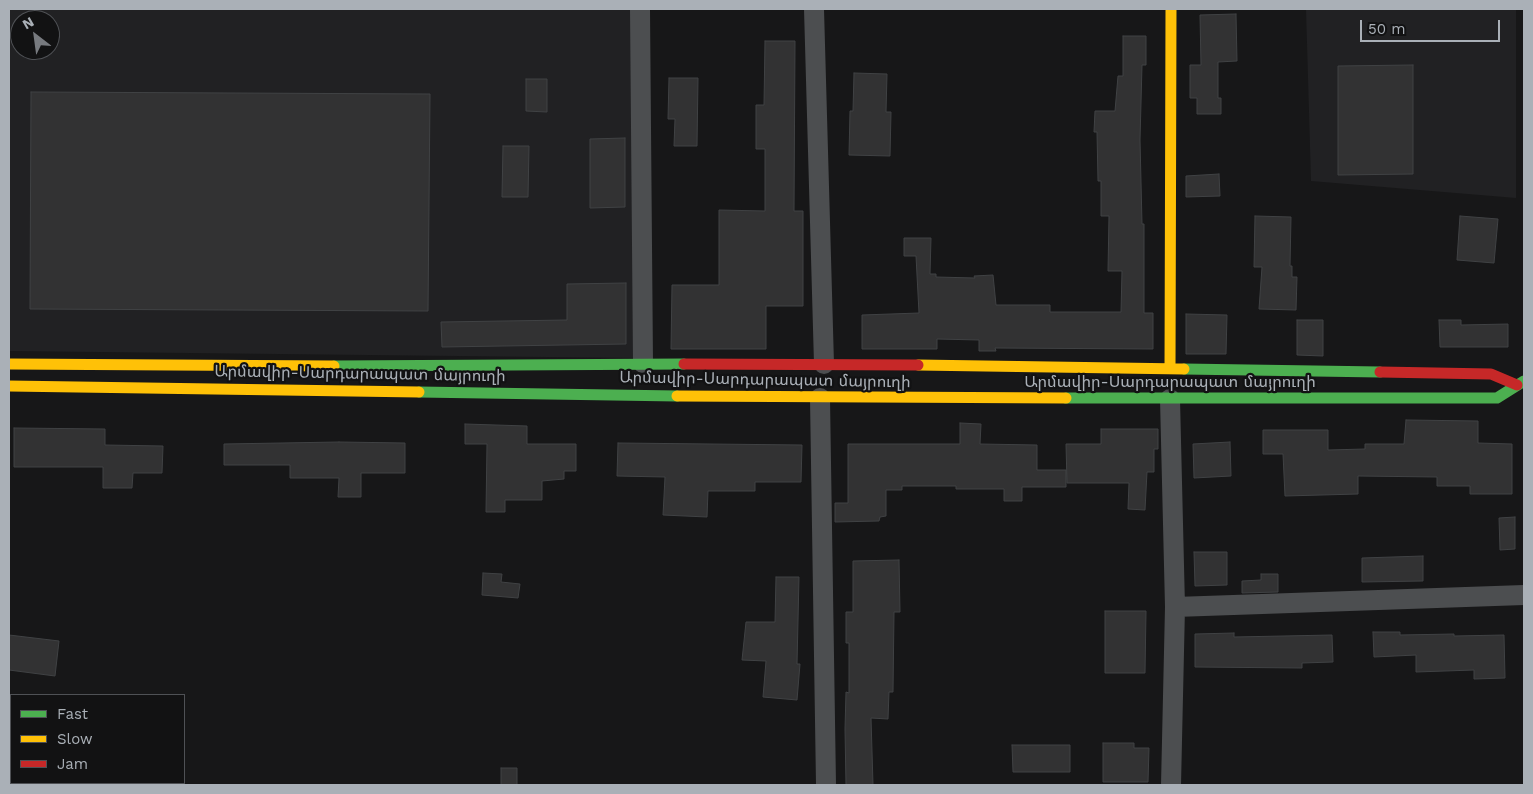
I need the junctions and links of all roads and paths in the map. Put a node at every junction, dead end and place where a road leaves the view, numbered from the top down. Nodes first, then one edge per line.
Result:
1 (640, 9) edge
2 (814, 9) edge
3 (1171, 9) edge
4 (643, 363) junction
5 (9, 364) edge
6 (824, 364) junction
7 (262, 366) junction
8 (1170, 369) junction
9 (1521, 383) edge
10 (9, 386) edge
11 (260, 389) junction
12 (820, 398) junction
13 (1170, 399) junction
14 (1524, 596) edge
15 (1175, 607) junction
16 (826, 785) edge
17 (1172, 785) edge

1 - 4 street
2 - 6 street
3 - 8 highway, Արմավիր-Սարդարապատ մայրուղի
4 - 6 highway, Արմավիր-Սարդարապատ մայրուղի
4 - 7 highway, Արմավիր-Սարդարապատ մայրուղի
5 - 7 highway, Արմավիր-Սարդարապատ մայրուղի
6 - 8 highway, Արմավիր-Սարդարապատ մայրուղի
7 - 11 highway
8 - 9 highway, Արմավիր-Սարդարապատ մայրուղի
9 - 13 highway, Արմավիր-Սարդարապատ մայրուղի
10 - 11 highway, Արմավիր-Սարդարապատ մայրուղի
11 - 12 highway, Արմավիր-Սարդարապատ մայրուղի
12 - 13 highway, Արմավիր-Սարդարապատ մայրուղի
12 - 16 street
13 - 15 street
14 - 15 street
15 - 17 street

